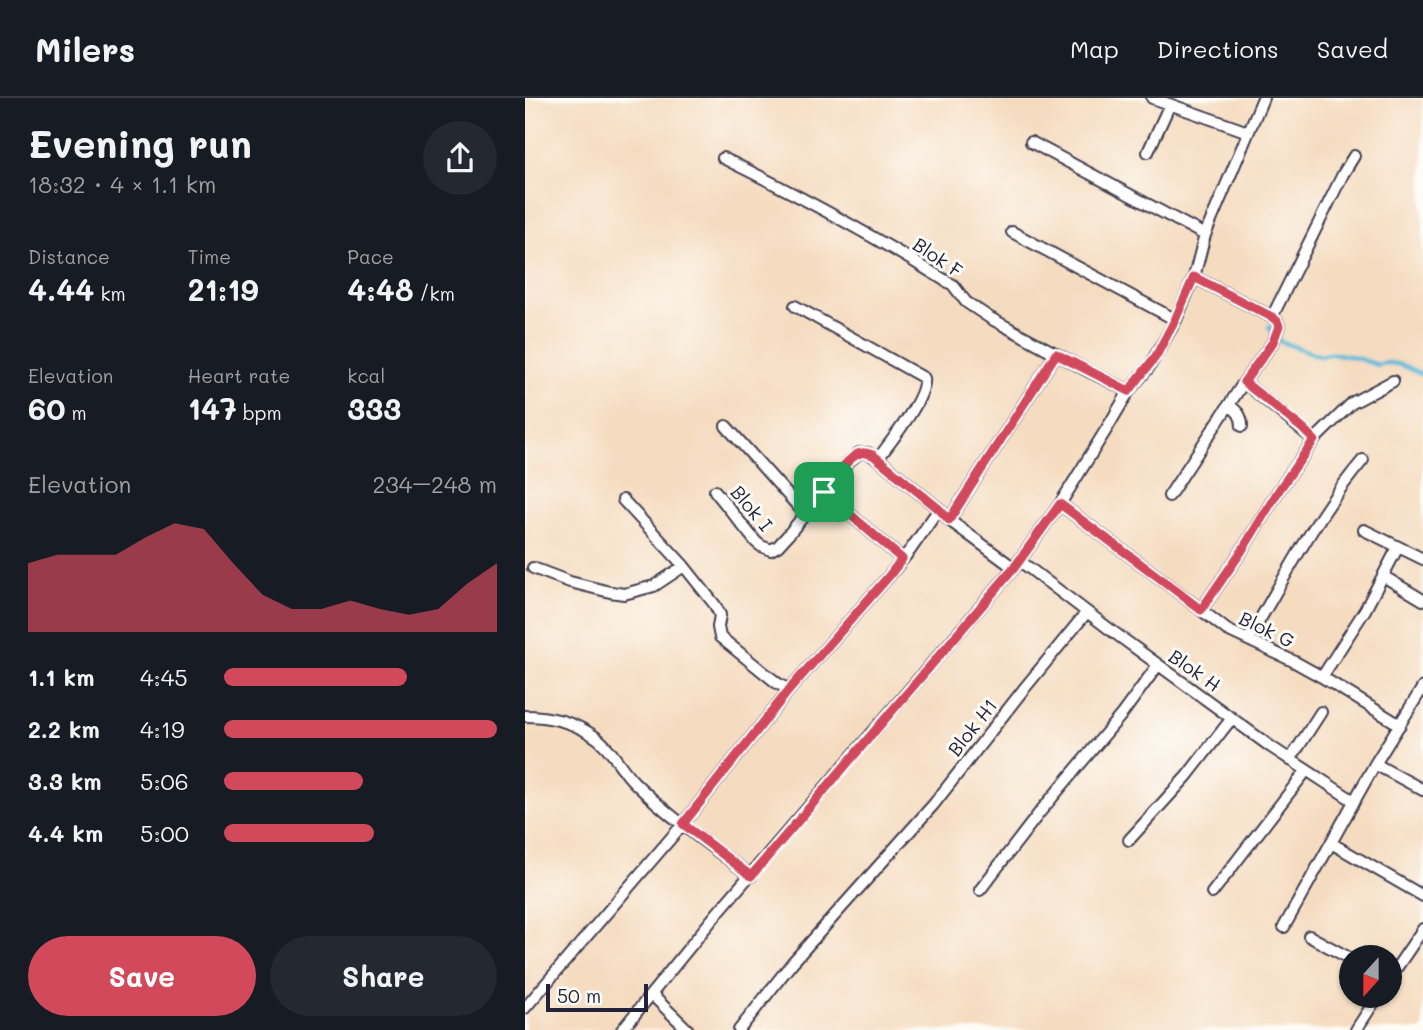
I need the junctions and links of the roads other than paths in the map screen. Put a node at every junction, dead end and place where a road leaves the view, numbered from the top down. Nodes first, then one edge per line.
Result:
1 (1152, 98) edge
2 (1263, 98) edge
3 (1170, 104) junction
4 (1248, 132) junction
5 (1031, 142) dead end
6 (1148, 152) dead end
7 (1354, 156) dead end
8 (723, 158) dead end
9 (1012, 232) dead end
10 (1205, 235) junction
11 (1194, 277) junction
12 (795, 306) dead end
13 (1175, 320) junction
14 (1276, 322) junction
15 (1056, 354) junction
16 (1393, 381) dead end
17 (1244, 382) junction
18 (1129, 391) junction
19 (1229, 405) junction
20 (726, 426) dead end
21 (1242, 426) dead end
22 (1314, 440) junction
23 (878, 458) junction
24 (1363, 460) dead end
25 (715, 491) dead end
26 (824, 492) junction
27 (1169, 496) dead end
28 (623, 500) dead end
29 (1060, 504) junction
30 (939, 509) junction
31 (805, 514) junction
32 (949, 520) junction
33 (1364, 530) dead end
34 (1398, 547) junction
35 (902, 559) junction
36 (1423, 559) edge
37 (1017, 565) junction
38 (684, 566) junction
39 (533, 568) dead end
40 (1383, 576) junction
41 (1423, 600) edge
42 (1201, 610) junction
43 (1087, 612) junction
44 (1248, 640) junction
45 (1158, 665) junction
46 (1322, 677) junction
47 (1423, 687) edge
48 (789, 690) junction
49 (1321, 712) dead end
50 (525, 716) edge
51 (1233, 718) junction
52 (1400, 725) junction
53 (1290, 760) junction
54 (1375, 764) junction
55 (1306, 771) junction
56 (1423, 790) edge
57 (1354, 801) junction
58 (683, 824) junction
59 (1129, 840) dead end
60 (1331, 843) junction
61 (751, 876) junction
62 (980, 890) dead end
63 (1212, 894) dead end
64 (1423, 896) edge
65 (1284, 927) dead end
66 (1423, 929) edge
67 (1309, 936) dead end
68 (1339, 952) edge
69 (1402, 960) edge
70 (652, 995) junction
71 (525, 1008) edge
72 (1370, 1008) edge
73 (622, 1030) edge
74 (688, 1030) edge
75 (739, 1030) edge
76 (1356, 1030) edge

1 - 3 street
2 - 4 street
3 - 4 street
3 - 6 street
4 - 10 street
5 - 10 street
7 - 14 street
8 - 15 street, Blok F
9 - 13 street
10 - 11 street
11 - 13 street
11 - 14 street
12 - 23 street
13 - 18 street
14 - 17 street
15 - 18 street, Blok F
15 - 32 street
16 - 22 street
17 - 19 street
17 - 22 street
18 - 29 street
19 - 21 street
19 - 27 street
20 - 31 street
22 - 42 street
23 - 26 street, Blok I
23 - 30 street
24 - 44 street
25 - 31 street, Blok I
26 - 31 street, Blok I
26 - 35 street
28 - 38 street
29 - 37 street
29 - 42 street, Blok G
30 - 32 street
30 - 35 street
32 - 37 street
33 - 34 street
34 - 36 street
34 - 40 street
35 - 48 street
37 - 43 street, Blok H
37 - 61 street
38 - 39 street
38 - 48 street
40 - 41 street
40 - 46 street
42 - 44 street, Blok G
43 - 45 street, Blok H
43 - 75 street, Blok H1
44 - 46 street, Blok G
45 - 51 street, Blok H
45 - 62 street
46 - 52 street, Blok G
47 - 52 street
48 - 58 street
49 - 53 street
50 - 58 street
51 - 53 street, Blok H
51 - 59 street
52 - 54 street
53 - 55 street, Blok H
54 - 56 street
54 - 57 street
55 - 57 street, Blok H
55 - 63 street
57 - 60 street
58 - 61 street
58 - 71 street
60 - 64 street
60 - 65 street
61 - 70 street
66 - 69 street
67 - 68 street
70 - 73 street
70 - 74 street
72 - 76 street

